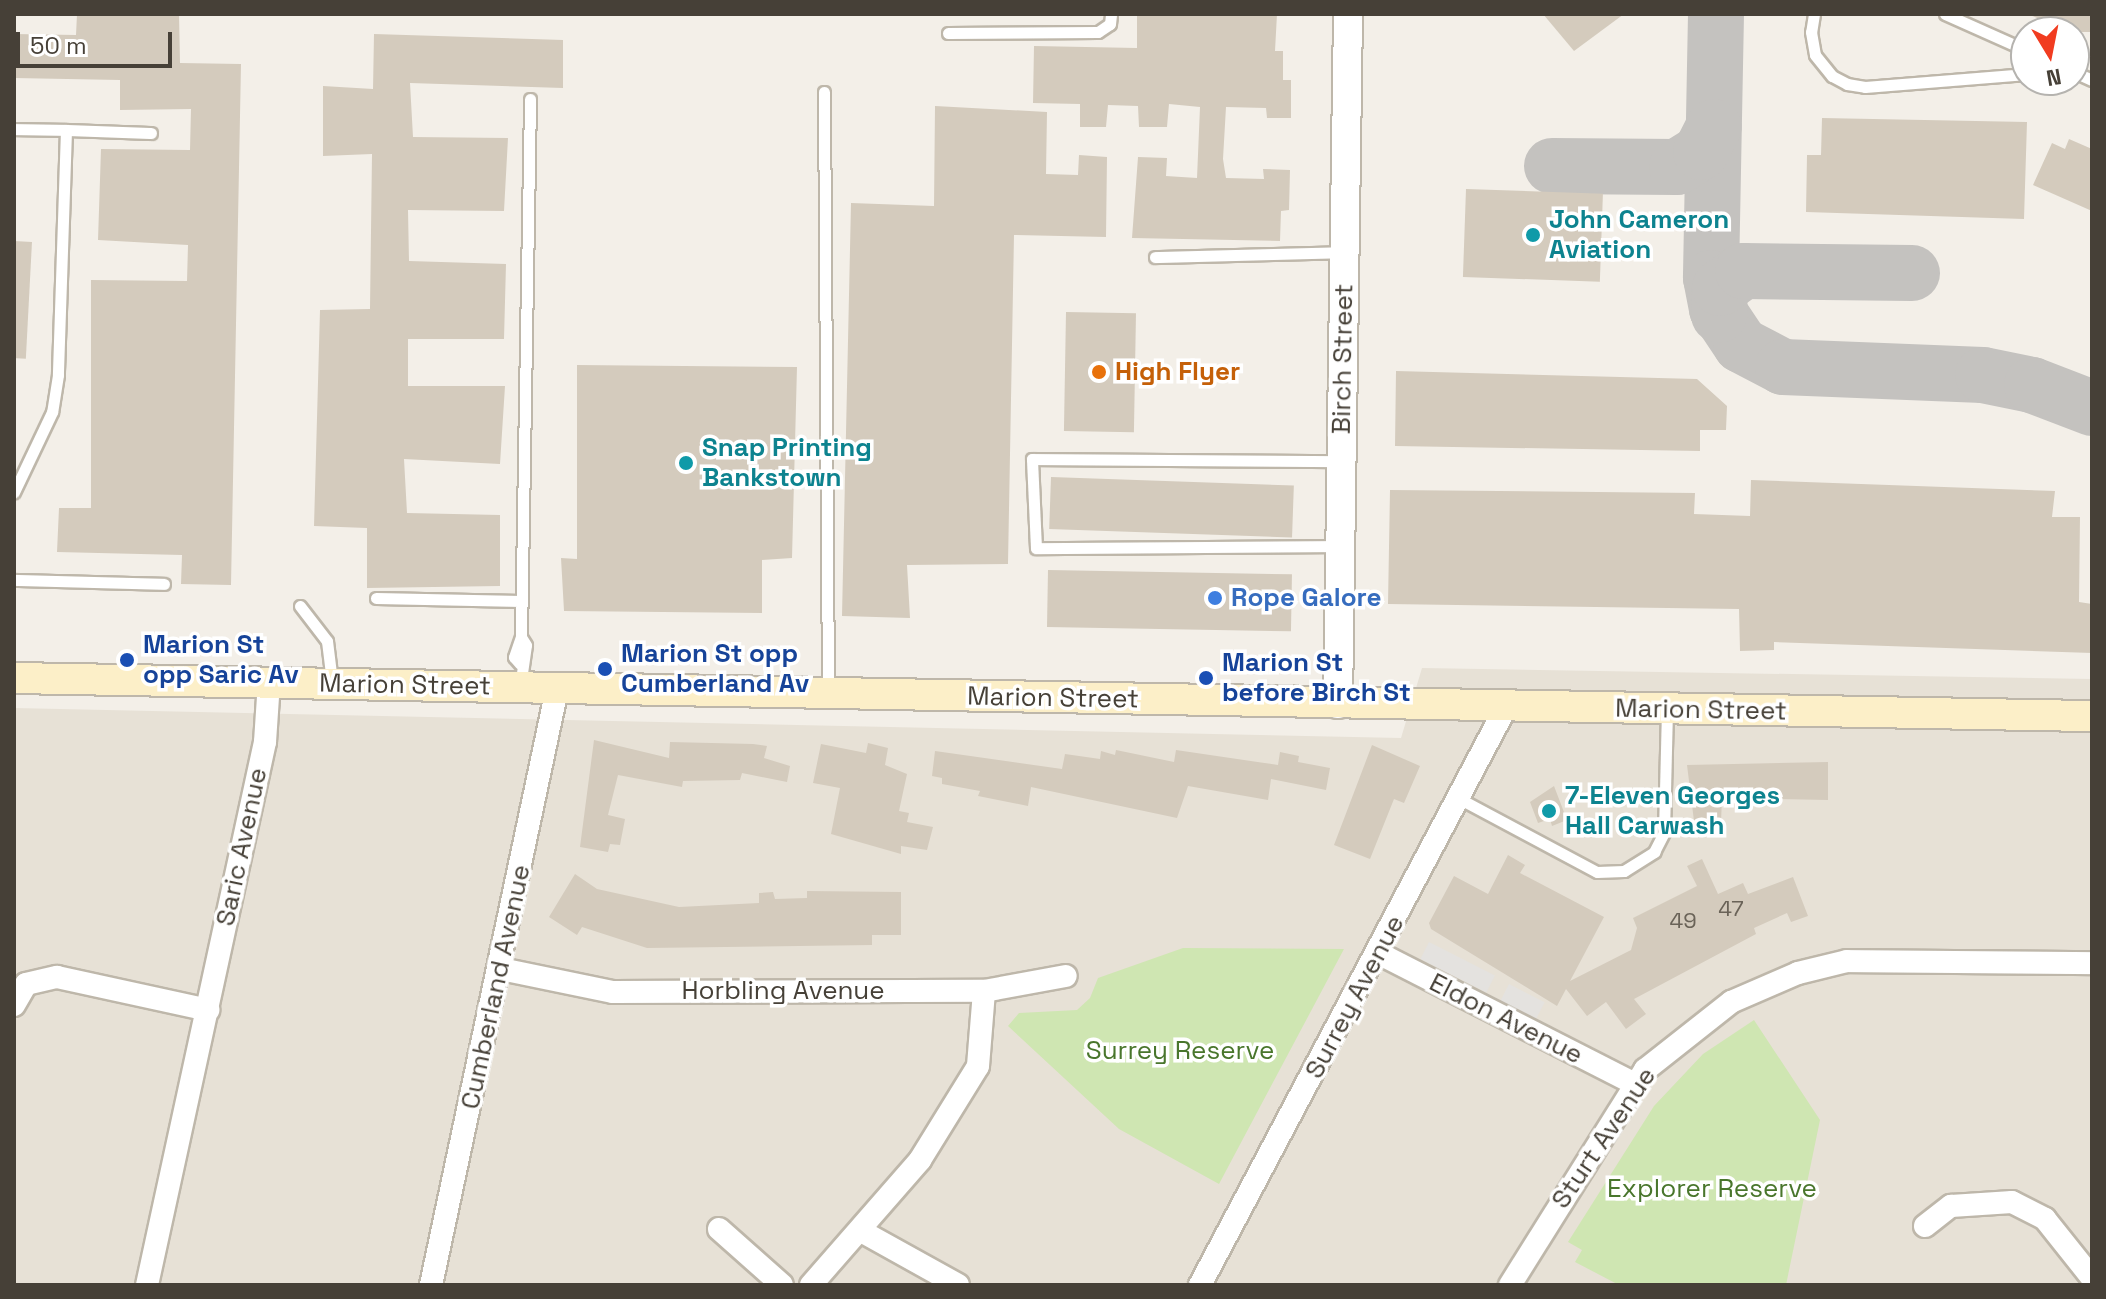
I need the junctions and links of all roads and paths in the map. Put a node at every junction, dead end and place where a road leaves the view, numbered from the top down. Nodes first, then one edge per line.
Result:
1 (1111, 14) edge
2 (1348, 14) edge
3 (1814, 14) edge
4 (1945, 14) edge
5 (948, 33) dead end
6 (2010, 43) edge
7 (2010, 75) edge
8 (824, 92) dead end
9 (530, 99) dead end
10 (14, 129) edge
11 (66, 130) junction
12 (151, 133) dead end
13 (1345, 252) junction
14 (1155, 257) dead end
15 (1342, 461) junction
16 (14, 492) edge
17 (1340, 546) junction
18 (14, 580) edge
19 (164, 584) dead end
20 (376, 598) dead end
21 (521, 601) junction
22 (300, 606) dead end
23 (520, 676) junction
24 (14, 678) edge
25 (269, 682) junction
26 (332, 683) junction
27 (557, 689) junction
28 (828, 694) junction
29 (1338, 704) junction
30 (1506, 707) junction
31 (1667, 710) junction
32 (2092, 716) edge
33 (1460, 799) junction
34 (1378, 953) junction
35 (2092, 963) edge
36 (501, 969) junction
37 (20, 976) edge
38 (1066, 976) dead end
39 (984, 991) junction
40 (14, 1005) edge
41 (208, 1010) junction
42 (1635, 1084) junction
43 (1925, 1226) dead end
44 (719, 1229) dead end
45 (861, 1231) junction
46 (2092, 1278) edge
47 (147, 1285) edge
48 (431, 1285) edge
49 (782, 1285) edge
50 (811, 1285) edge
51 (958, 1285) edge
52 (1200, 1285) edge
53 (1510, 1285) edge

1 - 5 lane
2 - 13 street, Birch Street
3 - 7 lane
4 - 6 lane
8 - 28 lane
9 - 21 lane
10 - 11 lane
11 - 12 lane
11 - 16 lane
13 - 14 lane
13 - 15 street, Birch Street
15 - 17 street, Birch Street
15 - 17 lane
17 - 29 street, Birch Street
18 - 19 lane
20 - 21 lane
21 - 23 lane
22 - 26 lane
23 - 26 main road, Marion Street
23 - 27 main road, Marion Street
24 - 25 main road, Marion Street
25 - 26 main road, Marion Street
25 - 41 street, Saric Avenue
27 - 28 main road, Marion Street
27 - 36 street, Cumberland Avenue
28 - 29 main road, Marion Street
29 - 30 main road, Marion Street
30 - 31 main road, Marion Street
30 - 33 street, Surrey Avenue
31 - 32 main road, Marion Street
31 - 33 lane
33 - 34 street, Surrey Avenue
34 - 42 street, Eldon Avenue
34 - 52 street, Surrey Avenue
35 - 42 street, Sturt Avenue
36 - 39 street, Horbling Avenue
36 - 48 street, Cumberland Avenue
37 - 40 street
37 - 41 street
38 - 39 street, Horbling Avenue
39 - 45 street
41 - 47 street, Saric Avenue
42 - 53 street, Sturt Avenue
43 - 46 street
44 - 49 street
45 - 50 street
45 - 51 street

